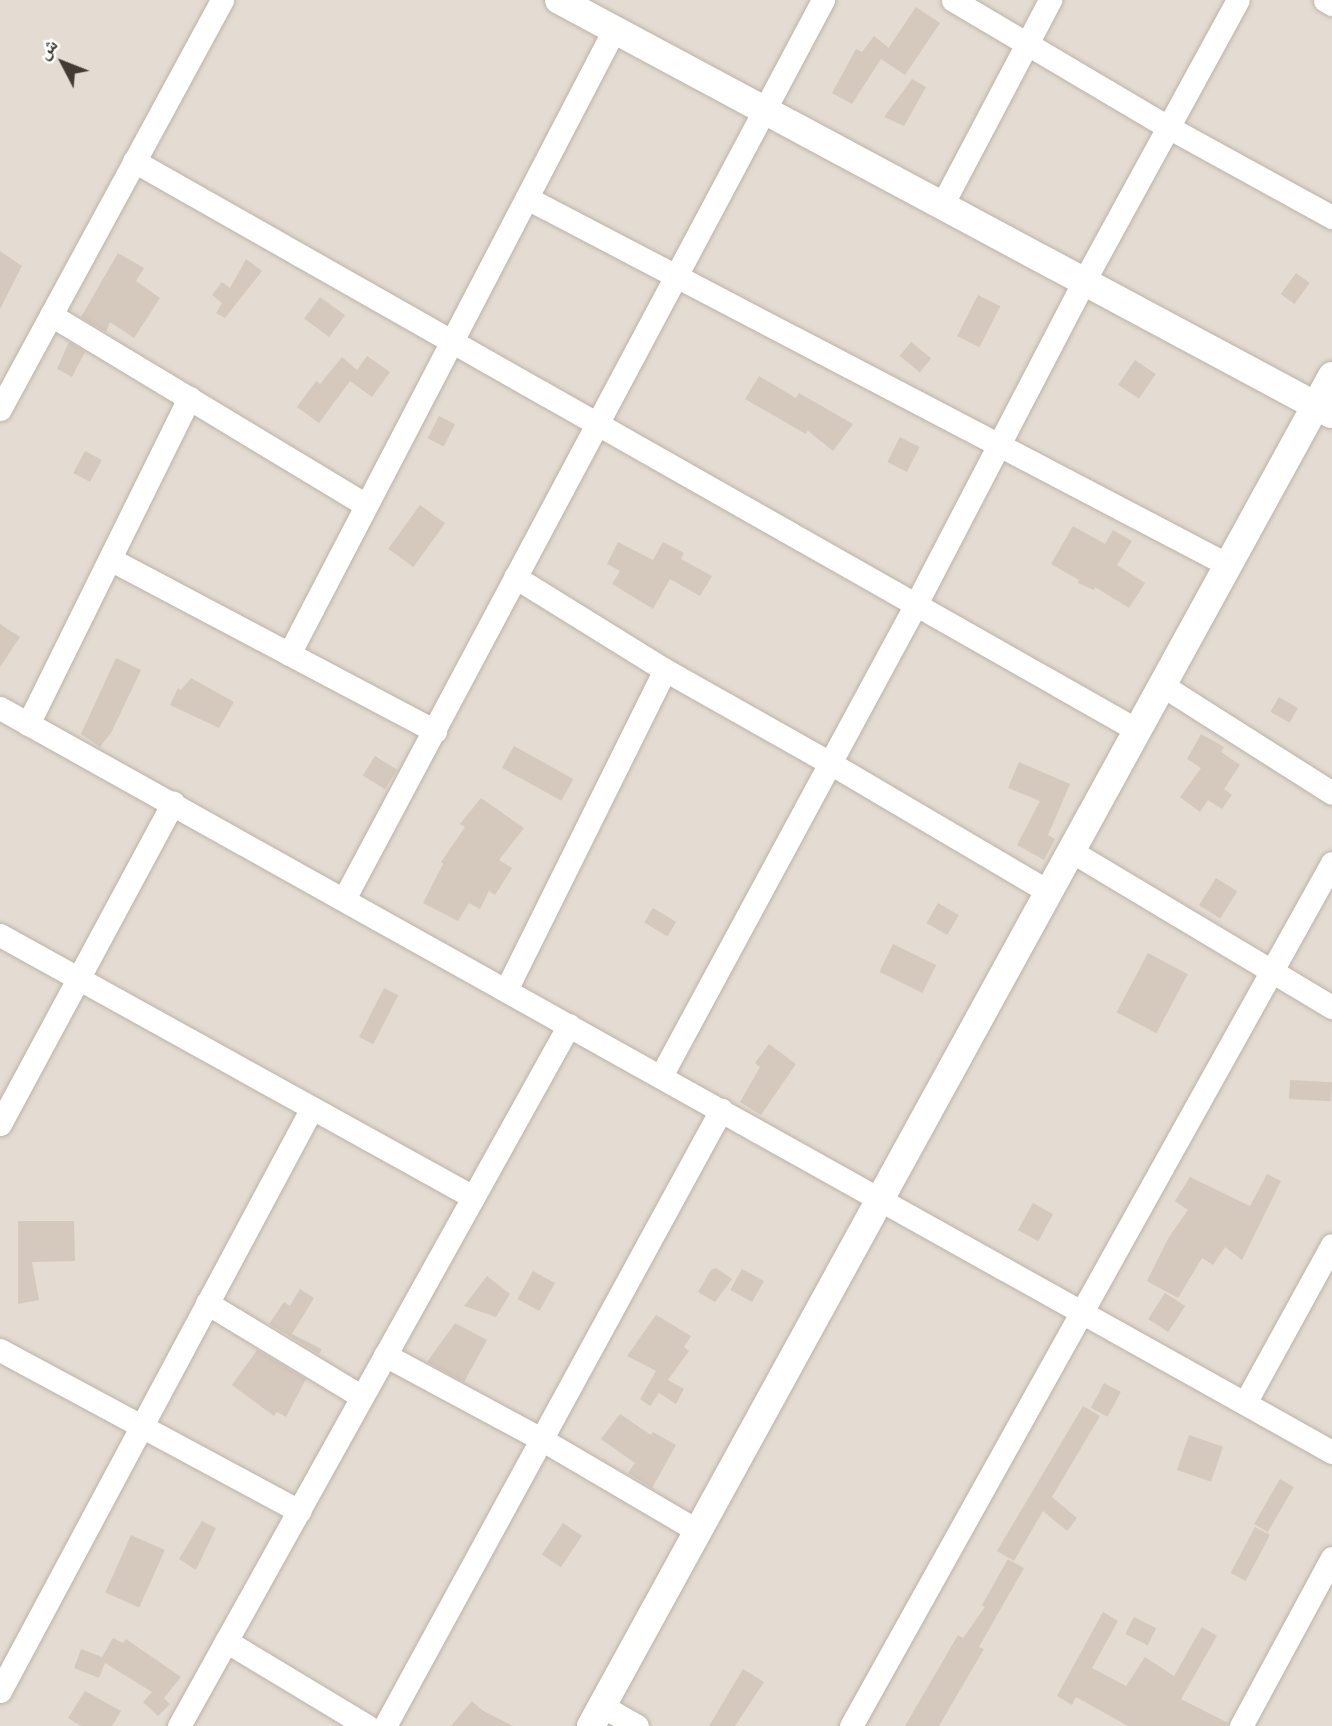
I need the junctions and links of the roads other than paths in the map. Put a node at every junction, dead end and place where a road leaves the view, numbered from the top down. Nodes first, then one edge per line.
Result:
1 (222, 0) edge
2 (559, 0) edge
3 (823, 0) edge
4 (953, 0) edge
5 (1050, 0) edge
6 (1238, 0) edge
7 (1325, 0) edge
8 (1332, 4) edge
9 (614, 30) junction
10 (1027, 43) junction
11 (764, 110) junction
12 (1168, 127) junction
13 (134, 161) junction
14 (527, 198) junction
15 (942, 205) junction
16 (1332, 217) edge
17 (676, 276) junction
18 (1084, 281) junction
19 (51, 315) junction
20 (452, 340) junction
21 (1332, 376) edge
22 (189, 398) junction
23 (0, 409) edge
24 (1324, 410) edge
25 (598, 422) junction
26 (999, 445) junction
27 (366, 505) junction
28 (110, 559) junction
29 (1228, 565) junction
30 (515, 577) junction
31 (916, 604) junction
32 (289, 654) junction
33 (665, 670) junction
34 (1162, 685) junction
35 (0, 708) edge
36 (29, 724) junction
37 (1137, 730) junction
38 (435, 731) junction
39 (831, 763) junction
40 (1332, 793) edge
41 (173, 803) junction
42 (1071, 851) junction
43 (1332, 863) edge
44 (1049, 892) junction
45 (344, 899) junction
46 (0, 935) edge
47 (1270, 973) junction
48 (78, 979) junction
49 (506, 990) junction
50 (1332, 1007) edge
51 (569, 1025) junction
52 (661, 1076) junction
53 (312, 1108) junction
54 (720, 1110) junction
55 (0, 1124) edge
56 (473, 1197) junction
57 (880, 1199) junction
58 (1332, 1245) edge
59 (208, 1303) junction
60 (1083, 1312) junction
61 (0, 1350) edge
62 (385, 1355) junction
63 (362, 1397) junction
64 (1245, 1403) junction
65 (142, 1426) junction
66 (541, 1440) junction
67 (1332, 1452) edge
68 (299, 1511) junction
69 (698, 1531) junction
70 (1332, 1558) edge
71 (226, 1641) junction
72 (0, 1691) edge
73 (597, 1716) edge
74 (179, 1726) edge
75 (367, 1726) edge
76 (385, 1726) edge
77 (638, 1726) edge
78 (851, 1726) edge
79 (1241, 1726) edge

1 - 13 street
2 - 9 street
3 - 11 street
4 - 10 street
5 - 10 street
6 - 12 street
7 - 8 street
9 - 11 street
9 - 14 street
10 - 12 street
10 - 15 street
11 - 15 street
11 - 17 street
12 - 16 street
12 - 18 street
13 - 19 street
13 - 20 street
14 - 17 street
14 - 20 street
15 - 18 street
17 - 25 street
17 - 26 street
18 - 24 street
18 - 26 street
19 - 22 street
19 - 23 street
20 - 25 street
20 - 27 street
21 - 24 street
22 - 27 street
22 - 28 street
24 - 29 street
25 - 30 street
25 - 31 street
26 - 29 street
26 - 31 street
27 - 32 street
28 - 32 street
28 - 36 street
29 - 34 street
30 - 33 street
30 - 38 street
31 - 37 street
31 - 39 street
32 - 38 street
33 - 39 street
33 - 49 street
34 - 37 street
34 - 40 street
35 - 36 street
36 - 41 street
37 - 42 street
38 - 45 street
39 - 44 street
39 - 52 street
41 - 45 street
41 - 48 street
42 - 44 street
42 - 47 street
43 - 47 street
44 - 57 street
45 - 49 street
46 - 48 street
47 - 50 street
47 - 60 street
48 - 53 street
48 - 55 street
49 - 51 street
51 - 52 street
51 - 56 street
52 - 54 street
53 - 56 street
53 - 59 street
54 - 57 street
54 - 66 street
56 - 62 street
57 - 60 street
57 - 69 street
58 - 64 street
59 - 63 street
59 - 65 street
60 - 64 street
60 - 78 street
61 - 65 street
62 - 63 street
62 - 66 street
63 - 68 street
64 - 67 street
65 - 68 street
65 - 72 street
66 - 69 street
66 - 76 street
68 - 71 street
69 - 73 street
70 - 79 street
71 - 74 street
71 - 75 street
73 - 77 street

